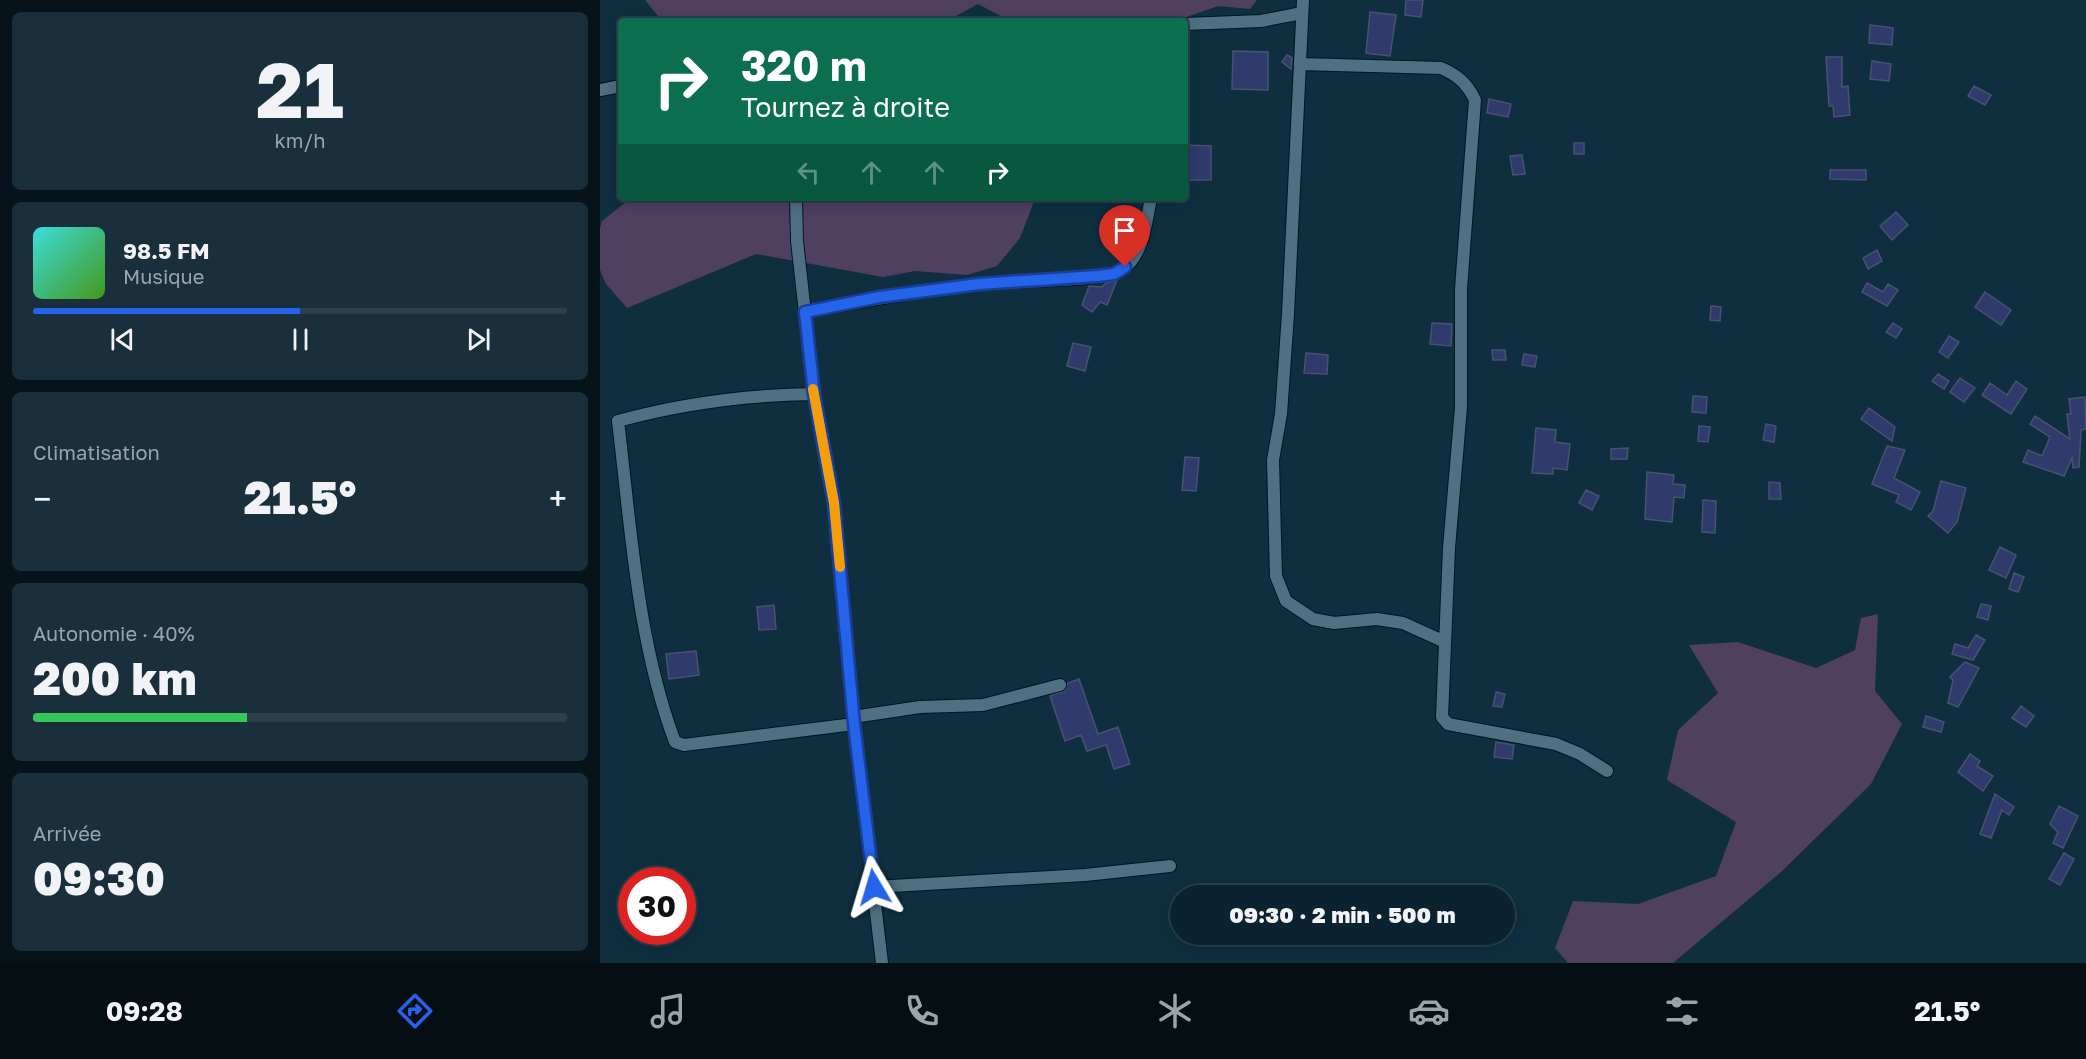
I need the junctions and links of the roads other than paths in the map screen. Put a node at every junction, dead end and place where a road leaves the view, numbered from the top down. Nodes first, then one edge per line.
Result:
1 (1302, 0) edge
2 (1302, 13) junction
3 (1188, 25) edge
4 (1300, 64) junction
5 (618, 87) edge
6 (600, 90) edge
7 (796, 201) edge
8 (1150, 201) edge
9 (805, 312) junction
10 (814, 394) junction
11 (1445, 642) junction
12 (1060, 685) dead end
13 (853, 720) junction
14 (1607, 771) dead end
15 (1170, 866) dead end
16 (874, 887) junction
17 (882, 963) edge

1 - 2 street
2 - 3 street
2 - 4 street
4 - 11 street
4 - 11 street
5 - 6 street
7 - 9 street
8 - 9 street
9 - 10 street
10 - 13 street
10 - 13 street
11 - 14 street
12 - 13 street
13 - 16 street
15 - 16 street
16 - 17 street

